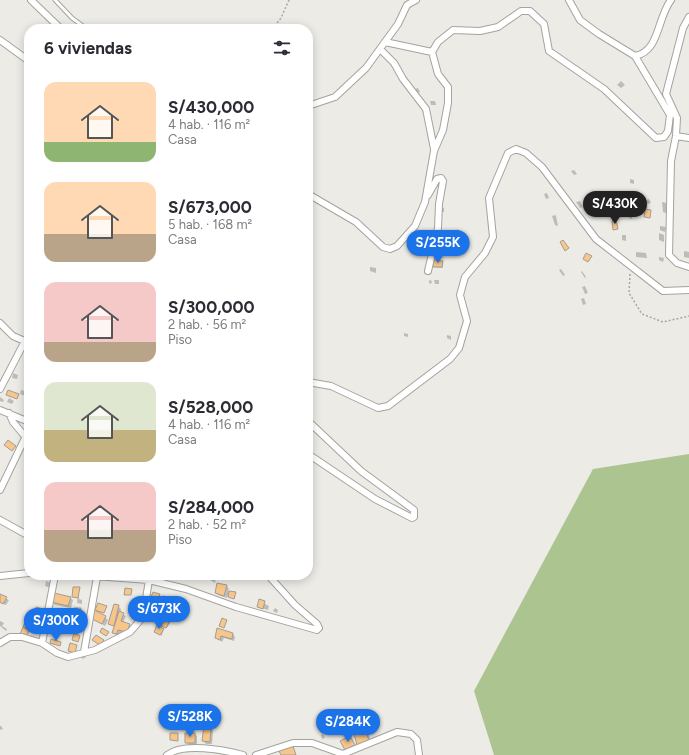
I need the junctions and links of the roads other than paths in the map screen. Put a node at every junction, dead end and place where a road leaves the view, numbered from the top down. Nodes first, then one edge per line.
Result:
1 (31, 0) edge
2 (55, 0) edge
3 (416, 0) edge
4 (569, 0) edge
5 (671, 0) edge
6 (408, 2) edge
7 (689, 17) edge
8 (55, 24) edge
9 (80, 24) edge
10 (0, 40) edge
11 (385, 42) junction
12 (380, 49) junction
13 (432, 52) junction
14 (635, 56) junction
15 (24, 57) edge
16 (663, 96) junction
17 (313, 104) edge
18 (676, 136) junction
19 (689, 138) edge
20 (434, 151) junction
21 (313, 197) edge
22 (425, 202) junction
23 (689, 267) edge
24 (428, 271) dead end
25 (689, 290) edge
26 (0, 324) edge
27 (24, 341) edge
28 (24, 347) edge
29 (313, 383) edge
30 (0, 389) edge
31 (0, 410) edge
32 (9, 413) junction
33 (24, 420) edge
34 (313, 426) edge
35 (24, 436) edge
36 (24, 446) edge
37 (313, 457) edge
38 (0, 490) edge
39 (0, 520) edge
40 (24, 533) edge
41 (24, 573) edge
42 (0, 576) edge
43 (54, 580) edge
44 (96, 580) edge
45 (149, 580) joint
46 (272, 580) edge
47 (0, 642) edge
48 (42, 643) junction
49 (84, 652) junction
50 (166, 755) edge
51 (243, 755) edge
52 (256, 755) edge
53 (343, 755) edge
54 (419, 755) edge

1 - 8 street
2 - 9 lane
3 - 6 street
4 - 14 street
5 - 14 street
6 - 11 street
7 - 16 street
10 - 15 street
11 - 12 street
11 - 13 street
12 - 17 street
12 - 20 street
13 - 16 street
13 - 20 street
14 - 16 street
16 - 18 street
18 - 19 street
18 - 23 street
20 - 22 street
21 - 22 street
22 - 24 street
25 - 29 street
26 - 27 street
28 - 30 street
31 - 32 street
32 - 33 street
32 - 35 street
34 - 37 street
36 - 38 street
39 - 40 street
41 - 42 street
43 - 48 street
44 - 49 street
45 - 46 street
45 - 49 street
47 - 48 street
48 - 49 street
50 - 51 street
52 - 53 street
53 - 54 street

